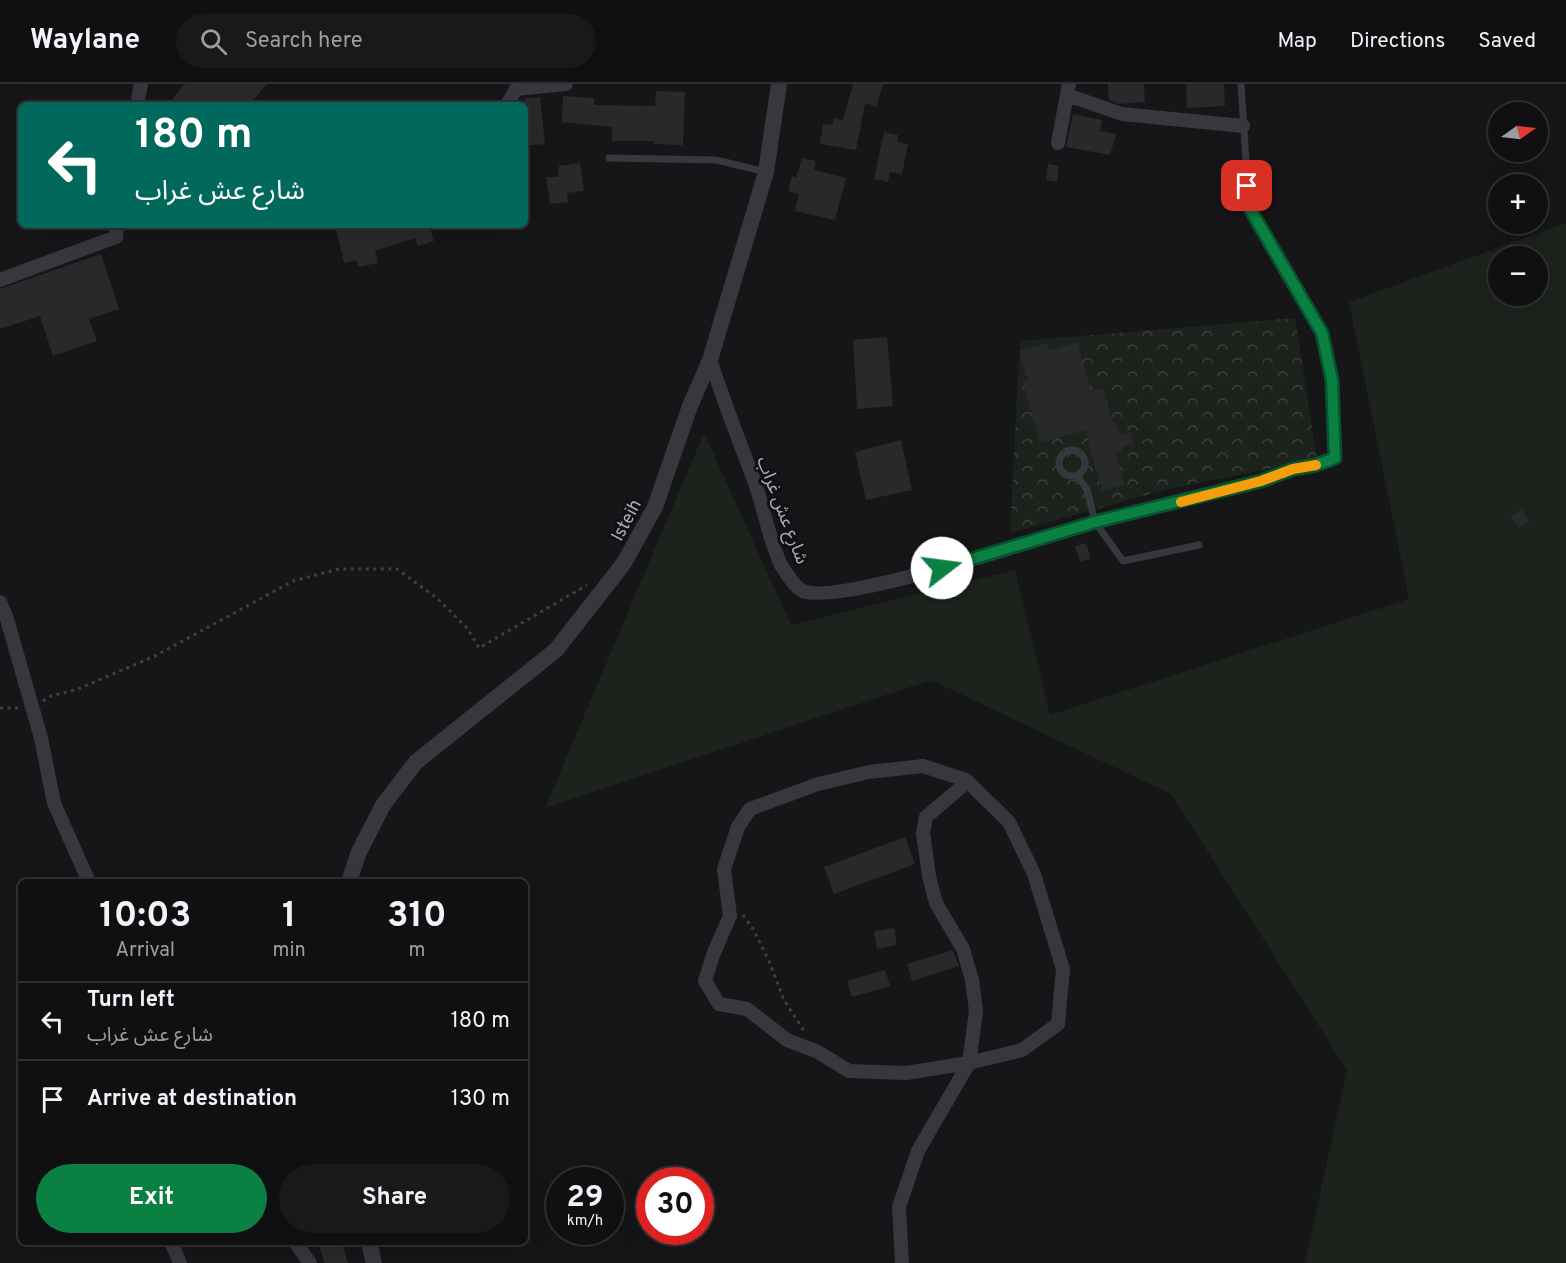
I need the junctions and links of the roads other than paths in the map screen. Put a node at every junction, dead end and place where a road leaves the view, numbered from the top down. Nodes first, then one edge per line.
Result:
1 (141, 84) edge
2 (566, 84) edge
3 (779, 84) edge
4 (1241, 84) edge
5 (1068, 90) edge
6 (138, 102) edge
7 (509, 102) edge
8 (1243, 126) junction
9 (1058, 143) dead end
10 (609, 158) dead end
11 (766, 172) junction
12 (117, 228) edge
13 (0, 279) edge
14 (710, 360) junction
15 (1077, 475) dead end
16 (1095, 522) junction
17 (1199, 545) dead end
18 (0, 602) edge
19 (966, 780) junction
20 (88, 879) edge
21 (350, 879) edge
22 (969, 1063) junction
23 (172, 1245) edge
24 (297, 1245) edge
25 (370, 1245) edge
26 (180, 1263) edge
27 (310, 1263) edge
28 (374, 1263) edge
29 (902, 1263) edge

1 - 6 street
2 - 7 street
3 - 11 street, Isteih
4 - 8 lane, شارع عش غراب
5 - 8 street
5 - 9 street
8 - 16 lane, شارع عش غراب
10 - 11 lane
11 - 14 street, Isteih
12 - 13 street
14 - 16 street, شارع عش غراب
14 - 21 street, Isteih
15 - 16 lane
16 - 17 lane
18 - 20 street
19 - 22 street
19 - 22 street
19 - 22 street
22 - 29 street
23 - 26 street
24 - 27 street
25 - 28 street

